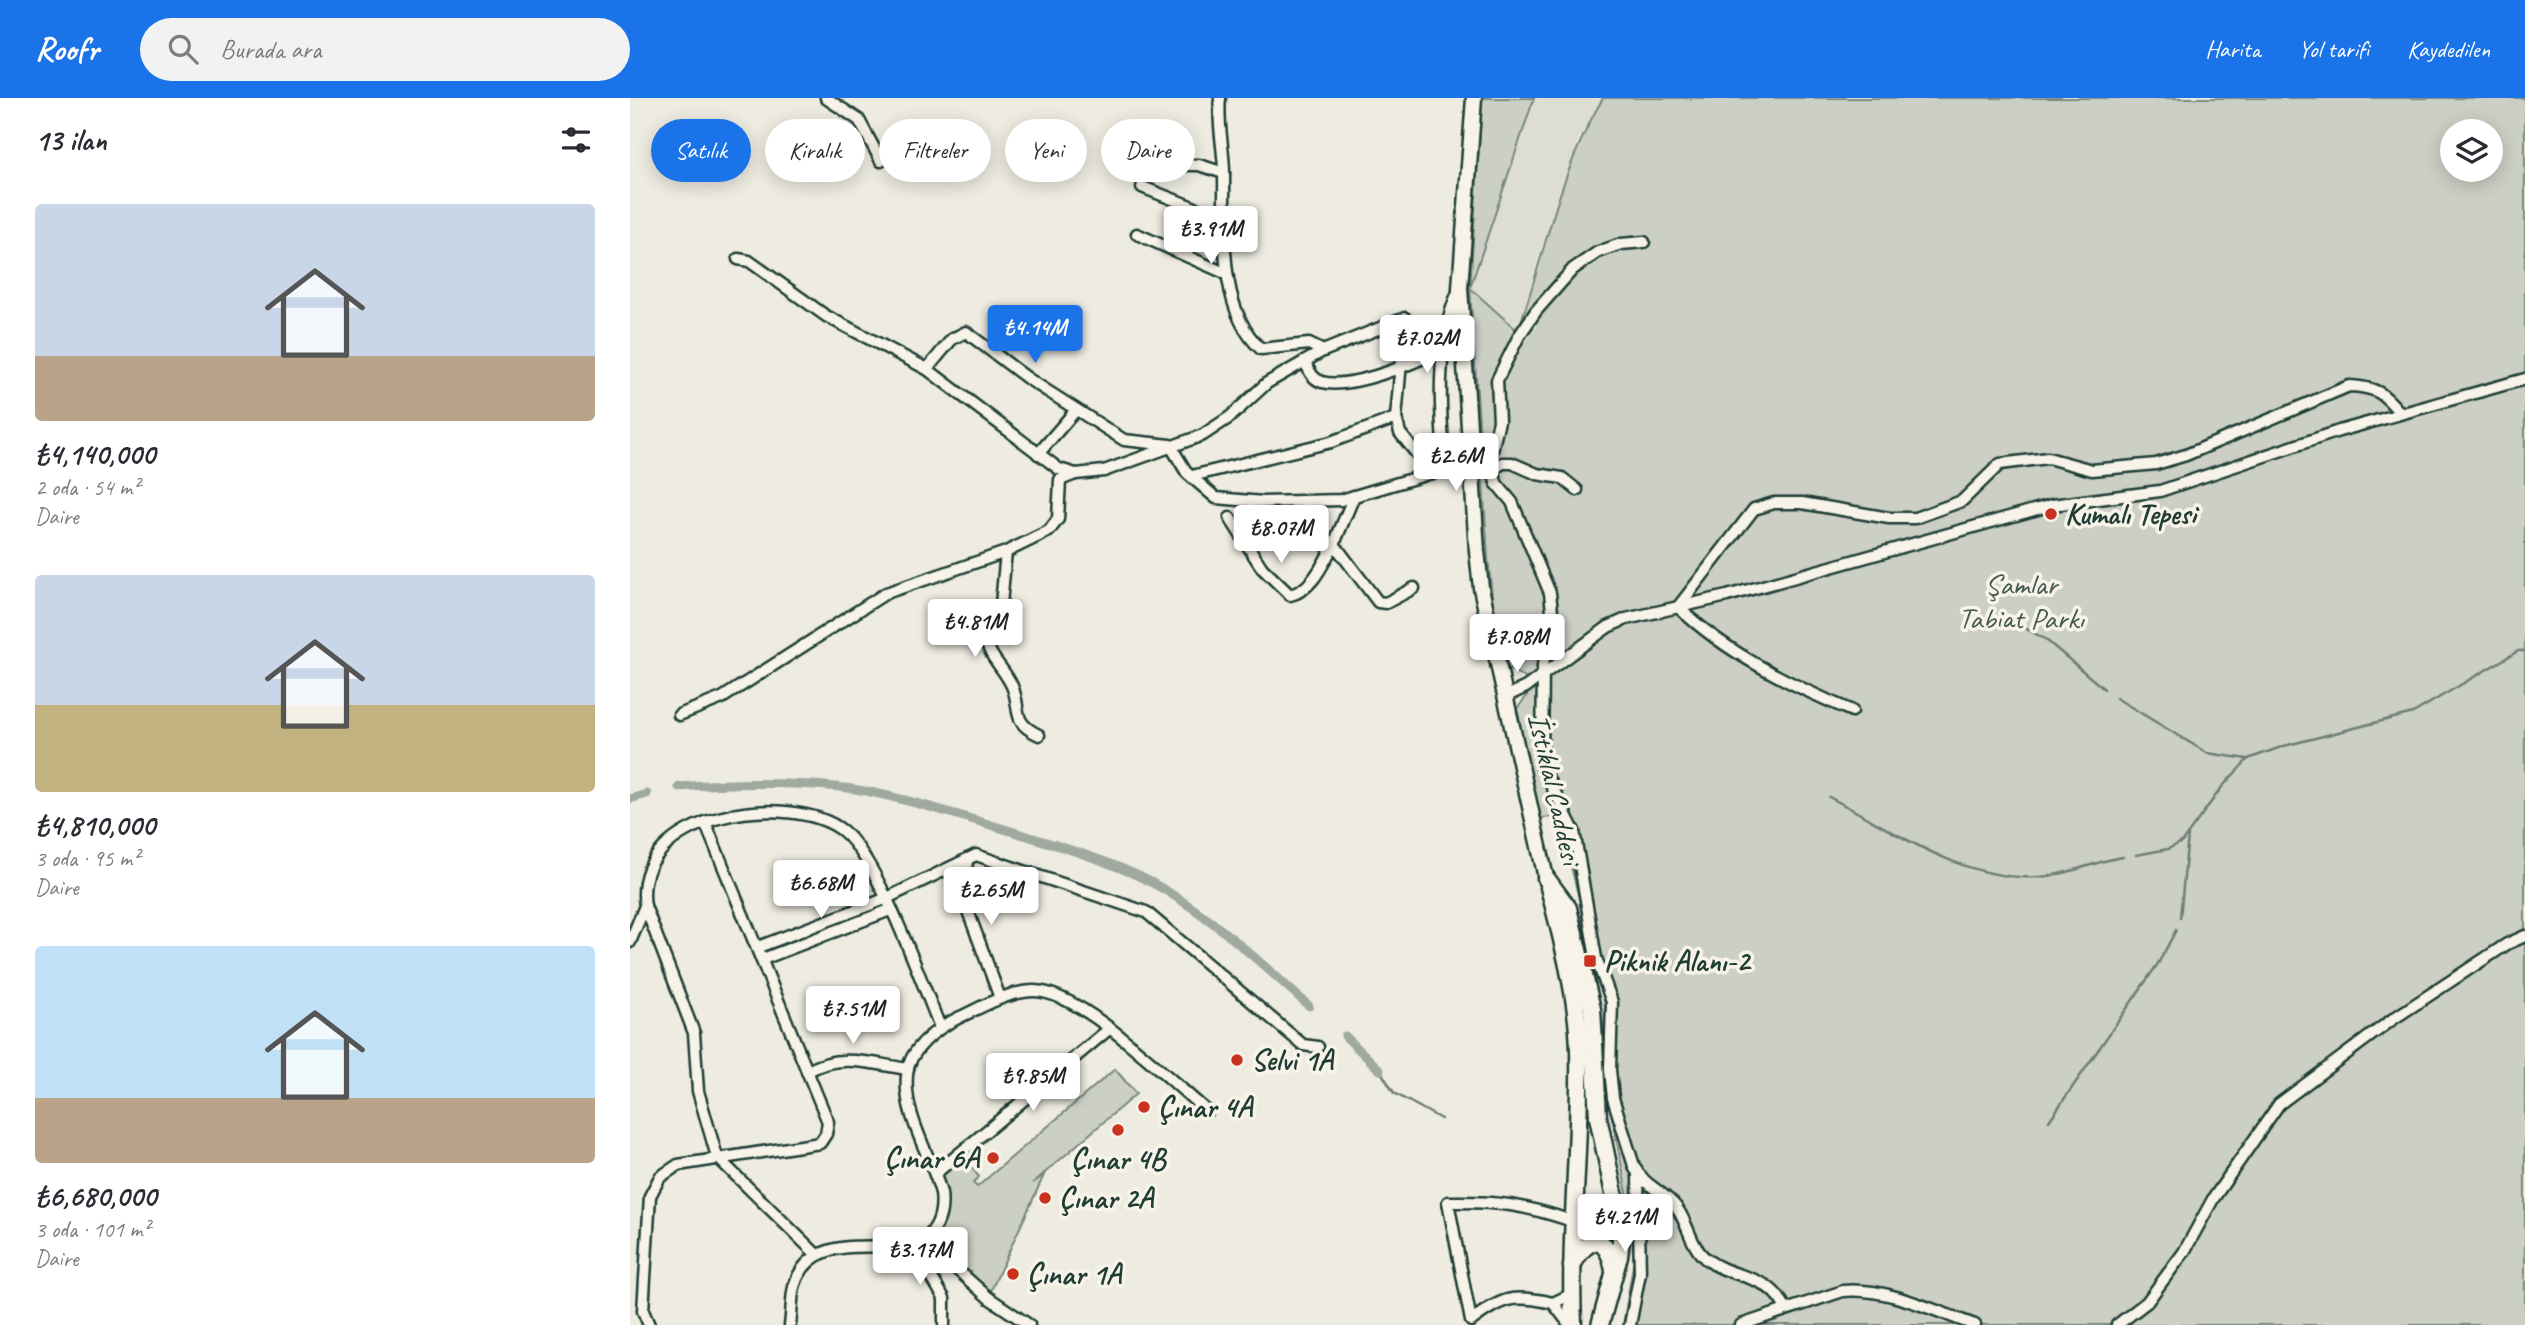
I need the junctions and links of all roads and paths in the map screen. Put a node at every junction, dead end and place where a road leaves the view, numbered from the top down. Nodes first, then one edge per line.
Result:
1 (826, 98) edge
2 (1220, 98) edge
3 (1474, 98) edge
4 (879, 157) edge
5 (1195, 164) edge
6 (1224, 173) junction
7 (1142, 187) dead end
8 (1223, 219) junction
9 (1137, 234) dead end
10 (1644, 242) dead end
11 (738, 259) dead end
12 (1227, 274) junction
13 (1460, 288) junction
14 (1443, 349) junction
15 (1323, 351) junction
16 (1305, 362) junction
17 (927, 369) junction
18 (1398, 370) junction
19 (2525, 379) edge
20 (1076, 410) junction
21 (2400, 413) junction
22 (1396, 418) junction
23 (1170, 445) junction
24 (1038, 454) junction
25 (1473, 468) junction
26 (1493, 468) junction
27 (1445, 469) junction
28 (1432, 473) junction
29 (1076, 474) junction
30 (1192, 476) junction
31 (1577, 490) dead end
32 (1354, 496) junction
33 (1230, 518) dead end
34 (1334, 544) junction
35 (1006, 552) junction
36 (1414, 588) dead end
37 (1678, 607) junction
38 (1544, 674) junction
39 (1505, 697) junction
40 (1852, 711) dead end
41 (679, 715) dead end
42 (1039, 734) dead end
43 (705, 822) junction
44 (967, 859) junction
45 (1546, 878) junction
46 (885, 899) junction
47 (645, 906) junction
48 (890, 910) junction
49 (2525, 936) edge
50 (630, 942) edge
51 (758, 947) junction
52 (763, 959) junction
53 (1000, 998) junction
54 (940, 1027) junction
55 (1110, 1030) junction
56 (1318, 1048) dead end
57 (908, 1069) junction
58 (807, 1072) junction
59 (1207, 1111) dead end
60 (717, 1157) junction
61 (936, 1173) junction
62 (1638, 1176) junction
63 (1573, 1199) junction
64 (1616, 1199) junction
65 (1572, 1221) junction
66 (925, 1241) junction
67 (913, 1246) junction
68 (816, 1254) junction
69 (1572, 1268) junction
70 (1614, 1271) junction
71 (1572, 1294) junction
72 (1553, 1303) junction
73 (1786, 1309) junction
74 (1468, 1323) edge
75 (649, 1325) edge
76 (790, 1325) edge
77 (944, 1325) edge
78 (1029, 1325) edge
79 (1572, 1325) edge
80 (1600, 1325) edge
81 (1630, 1325) edge
82 (1741, 1325) edge
83 (1975, 1325) edge
84 (2117, 1325) edge

1 - 4 street
2 - 6 street
3 - 13 main road, İstiklal Caddesi
5 - 6 street
6 - 8 street
7 - 8 street
8 - 12 street
9 - 12 street
10 - 26 street
11 - 17 street
12 - 15 street
13 - 14 street
13 - 25 main road, İstiklal Caddesi
14 - 18 street
14 - 27 street
15 - 16 street
15 - 18 street
16 - 18 street
16 - 23 street
17 - 20 street
17 - 24 street
18 - 22 street
19 - 21 street
20 - 23 street
20 - 24 street
21 - 37 street
21 - 37 street
22 - 28 street
22 - 30 street
23 - 29 street
23 - 30 street
24 - 29 street
25 - 27 street
25 - 39 main road, İstiklal Caddesi
26 - 31 street
26 - 38 street
27 - 28 street
28 - 32 street
29 - 35 street
30 - 32 street
32 - 34 street
33 - 34 street
34 - 36 street
35 - 41 street
35 - 42 street
37 - 38 street
37 - 40 street
38 - 39 street
38 - 62 street
39 - 45 main road, İstiklal Caddesi
43 - 46 street
43 - 47 street
43 - 51 street
44 - 46 street
44 - 53 street
44 - 56 street
45 - 63 main road, İstiklal Caddesi
45 - 64 main road, İstiklal Caddesi
46 - 48 street
46 - 51 street
47 - 50 street
47 - 60 street
48 - 52 street
48 - 54 street
49 - 84 street
51 - 52 street
52 - 58 street
53 - 54 street
53 - 55 street
54 - 57 street
55 - 59 street
55 - 61 street
57 - 58 street
57 - 61 street
58 - 60 street
60 - 68 street
60 - 75 street
61 - 66 street
62 - 73 street
62 - 81 street
63 - 64 main road
63 - 65 main road, İstiklal Caddesi
64 - 70 main road, İstiklal Caddesi
65 - 69 main road, İstiklal Caddesi
65 - 74 street
66 - 67 street
66 - 78 street
67 - 68 street
67 - 77 street
68 - 76 street
69 - 70 main road
69 - 71 main road, İstiklal Caddesi
70 - 80 main road, İstiklal Caddesi
71 - 72 street
71 - 79 main road, İstiklal Caddesi
72 - 74 street
72 - 79 street
73 - 82 street
73 - 83 street

